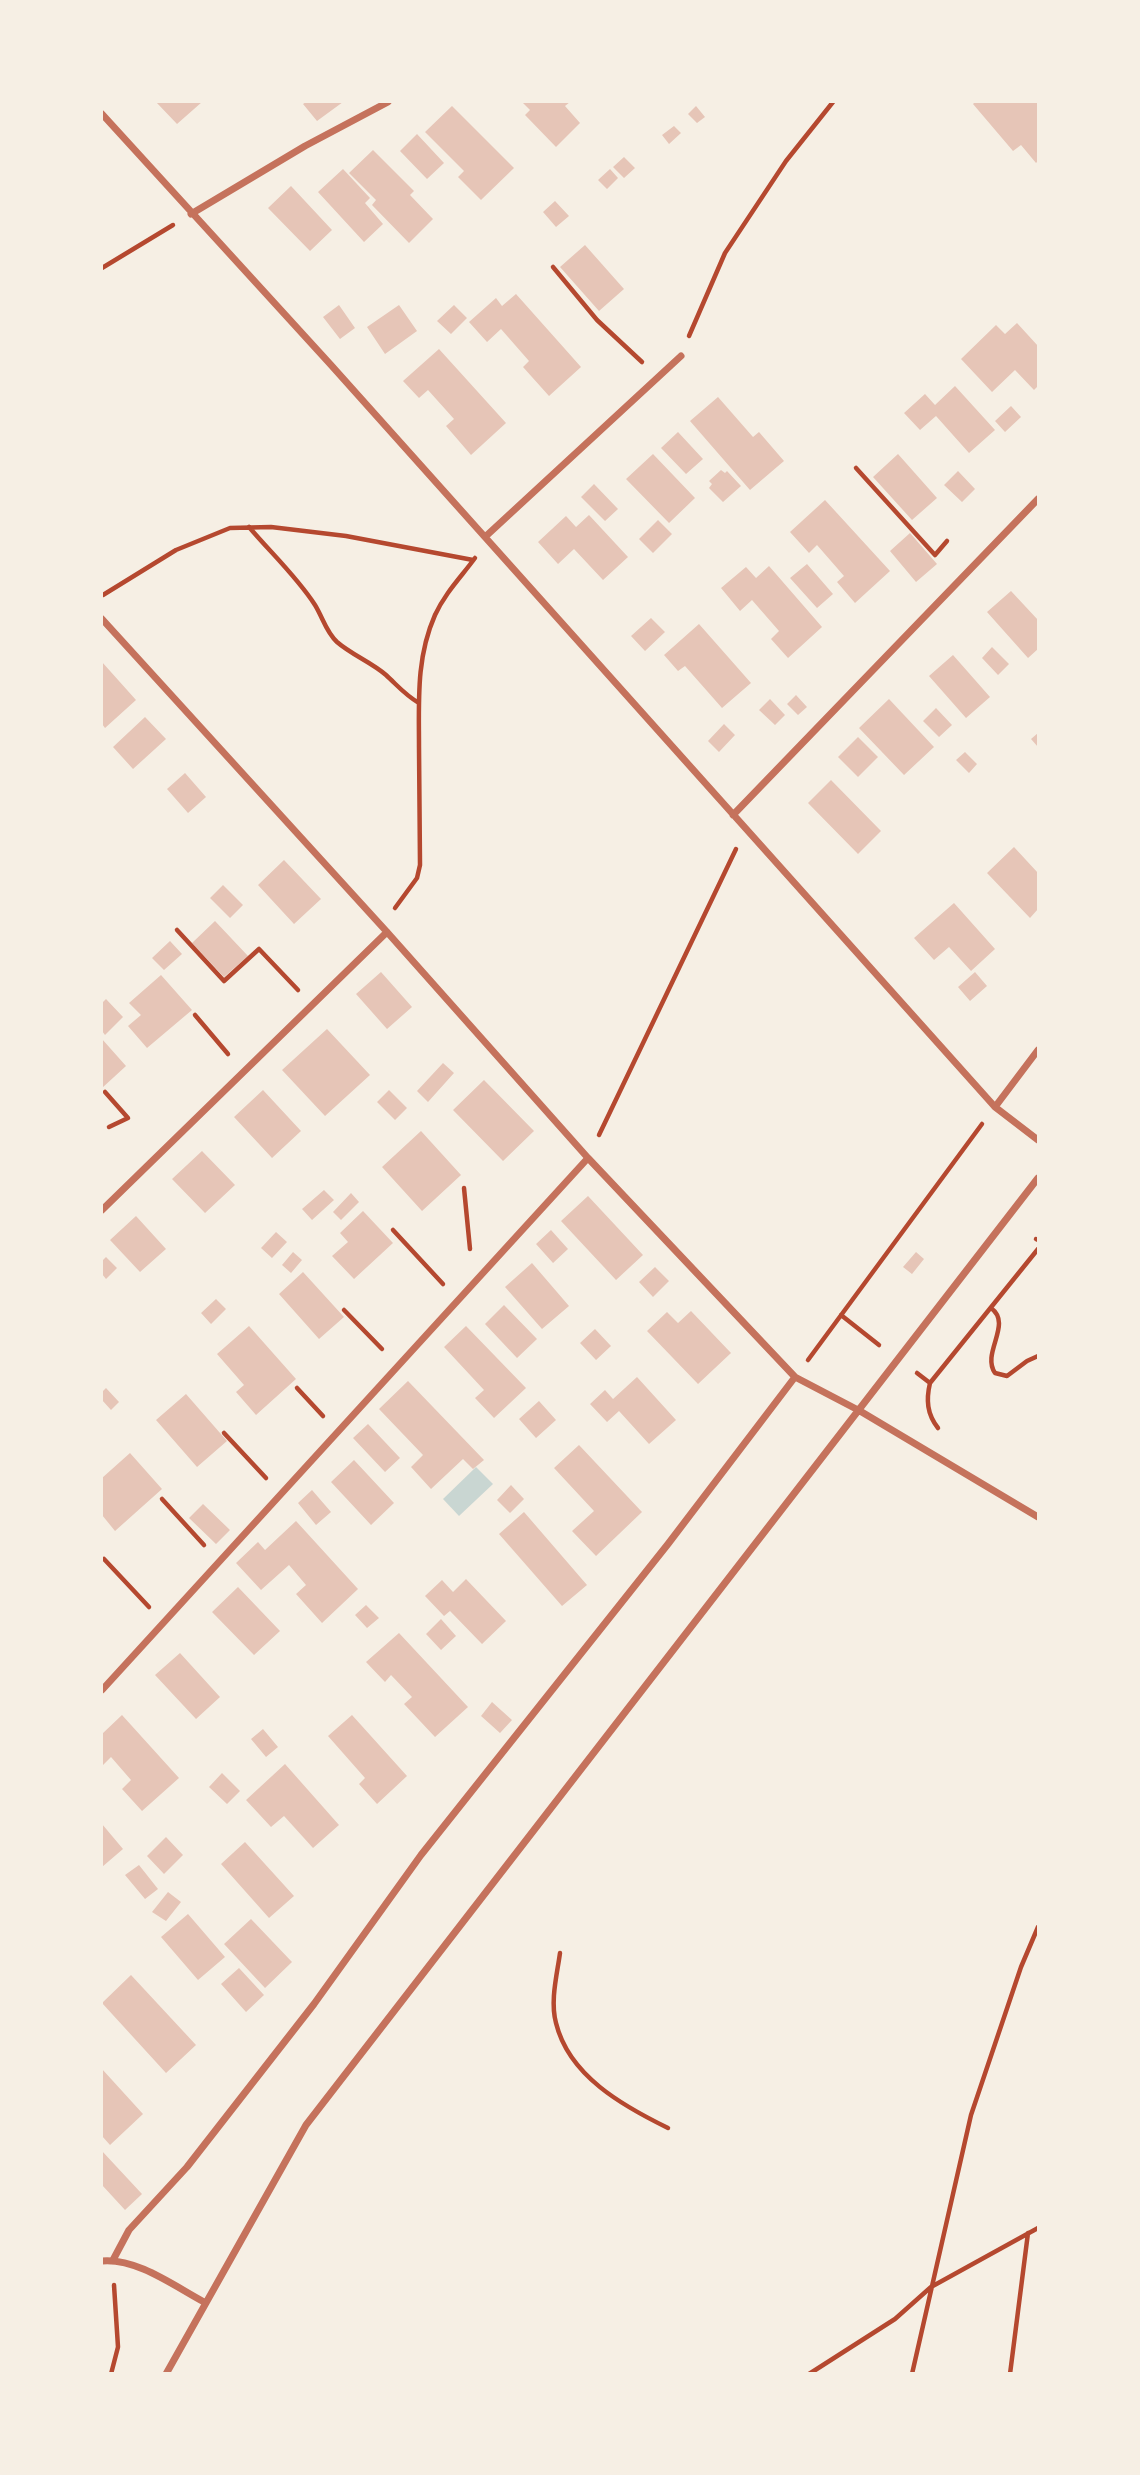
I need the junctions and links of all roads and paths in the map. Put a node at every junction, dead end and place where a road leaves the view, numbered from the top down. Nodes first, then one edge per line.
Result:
1 (388, 102) edge
2 (833, 102) edge
3 (102, 114) edge
4 (191, 214) junction
5 (552, 267) dead end
6 (102, 268) edge
7 (681, 356) joint
8 (657, 377) junction
9 (856, 468) dead end
10 (1038, 499) edge
11 (248, 527) junction
12 (485, 537) junction
13 (947, 541) dead end
14 (474, 560) junction
15 (102, 596) edge
16 (102, 619) edge
17 (419, 703) junction
18 (733, 815) junction
19 (746, 830) junction
20 (177, 930) dead end
21 (387, 932) junction
22 (312, 1004) junction
23 (195, 1015) dead end
24 (1038, 1050) edge
25 (243, 1072) junction
26 (105, 1092) dead end
27 (995, 1107) junction
28 (109, 1127) dead end
29 (1038, 1140) edge
30 (588, 1158) junction
31 (1038, 1178) edge
32 (464, 1188) dead end
33 (102, 1210) edge
34 (393, 1230) dead end
35 (470, 1249) dead end
36 (458, 1300) junction
37 (991, 1308) dead end
38 (344, 1310) dead end
39 (1038, 1356) edge
40 (398, 1366) junction
41 (795, 1377) junction
42 (930, 1383) dead end
43 (297, 1388) dead end
44 (860, 1411) junction
45 (337, 1431) junction
46 (941, 1431) dead end
47 (224, 1433) dead end
48 (280, 1494) junction
49 (162, 1499) dead end
50 (1038, 1517) edge
51 (104, 1559) dead end
52 (219, 1561) junction
53 (163, 1622) junction
54 (102, 1690) edge
55 (1038, 1927) edge
56 (560, 1953) dead end
57 (668, 2128) dead end
58 (1038, 2228) edge
59 (1028, 2233) junction
60 (113, 2260) junction
61 (102, 2261) edge
62 (931, 2287) junction
63 (204, 2302) junction
64 (111, 2374) edge
65 (166, 2374) edge
66 (809, 2374) edge
67 (912, 2374) edge
68 (1010, 2374) edge

1 - 4 street
2 - 7 path
3 - 4 street
4 - 6 path
4 - 12 street
5 - 8 path
7 - 8 street
8 - 12 street
9 - 13 path
10 - 18 street
11 - 14 path
11 - 15 path
11 - 17 path
12 - 14 path
12 - 18 street
14 - 17 path
16 - 21 street
17 - 21 path
18 - 19 street
19 - 27 street
19 - 30 path
20 - 22 path
21 - 22 street
21 - 30 street
22 - 25 street
23 - 25 path
24 - 27 street
25 - 33 street
26 - 28 path
27 - 29 street
27 - 41 path
30 - 36 street
30 - 41 street
31 - 44 street
32 - 35 path
34 - 36 path
36 - 40 street
37 - 39 path
38 - 40 path
40 - 45 street
41 - 44 street
41 - 60 street
42 - 46 path
43 - 45 path
44 - 50 street
44 - 63 street
45 - 48 street
47 - 48 path
48 - 52 street
49 - 52 path
51 - 53 path
52 - 53 street
53 - 54 street
55 - 62 path
56 - 57 path
58 - 59 path
59 - 62 path
59 - 68 path
60 - 61 street
60 - 63 street
60 - 64 path
62 - 66 path
62 - 67 path
63 - 65 street

